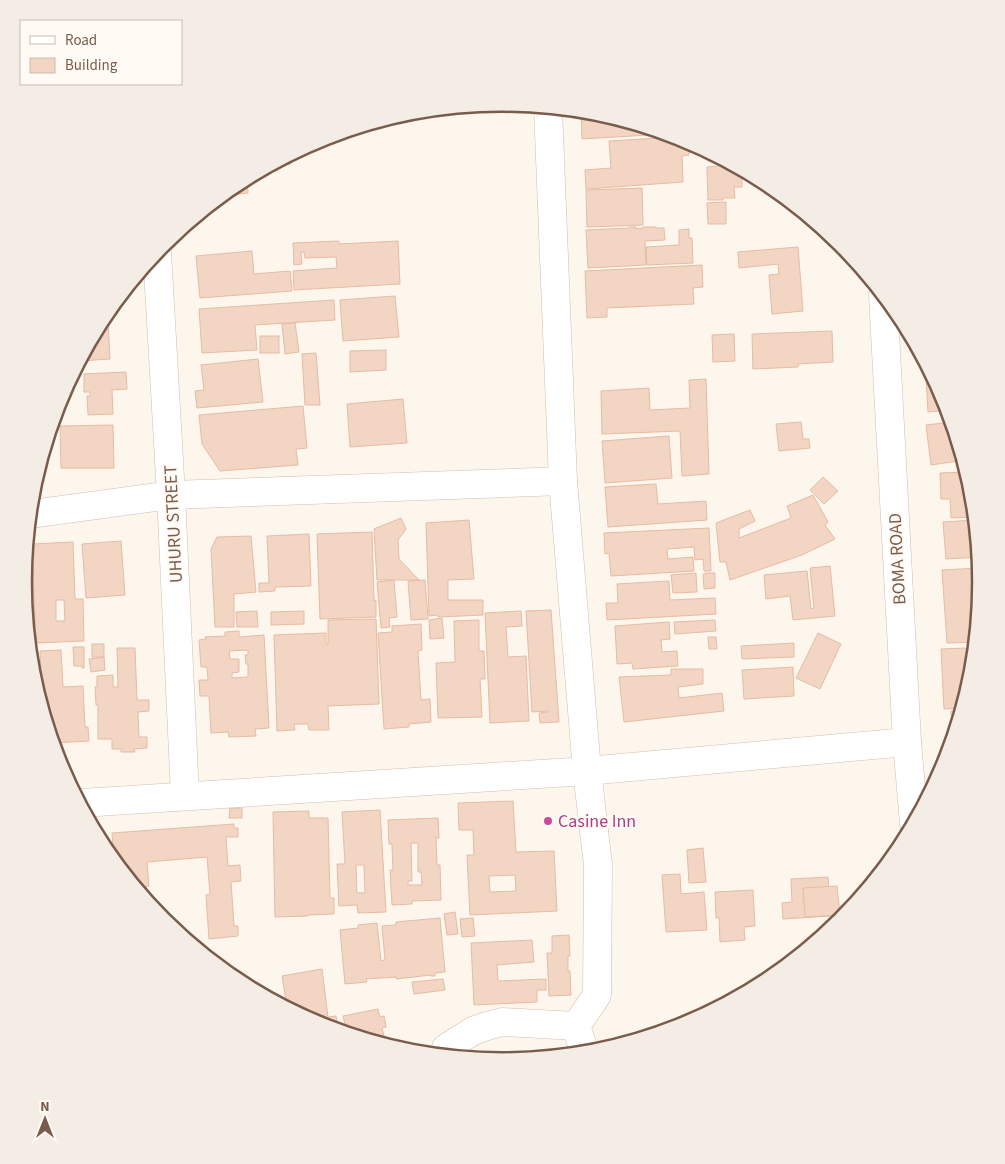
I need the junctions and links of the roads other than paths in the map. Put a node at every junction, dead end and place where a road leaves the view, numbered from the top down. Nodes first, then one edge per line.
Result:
1 (548, 114) edge
2 (158, 263) edge
3 (884, 308) edge
4 (563, 481) junction
5 (172, 495) junction
6 (38, 513) edge
7 (906, 742) junction
8 (587, 770) junction
9 (185, 796) junction
10 (88, 804) edge
11 (913, 811) edge
12 (576, 1026) junction
13 (582, 1045) edge
14 (446, 1048) edge

1 - 4 street
2 - 5 street, UHURU STREET
3 - 7 street, BOMA ROAD
4 - 5 street
4 - 8 street
5 - 6 street
5 - 9 street, UHURU STREET
7 - 8 street
7 - 11 street, BOMA ROAD
8 - 9 street
8 - 12 street
9 - 10 street
12 - 13 street
12 - 14 street

